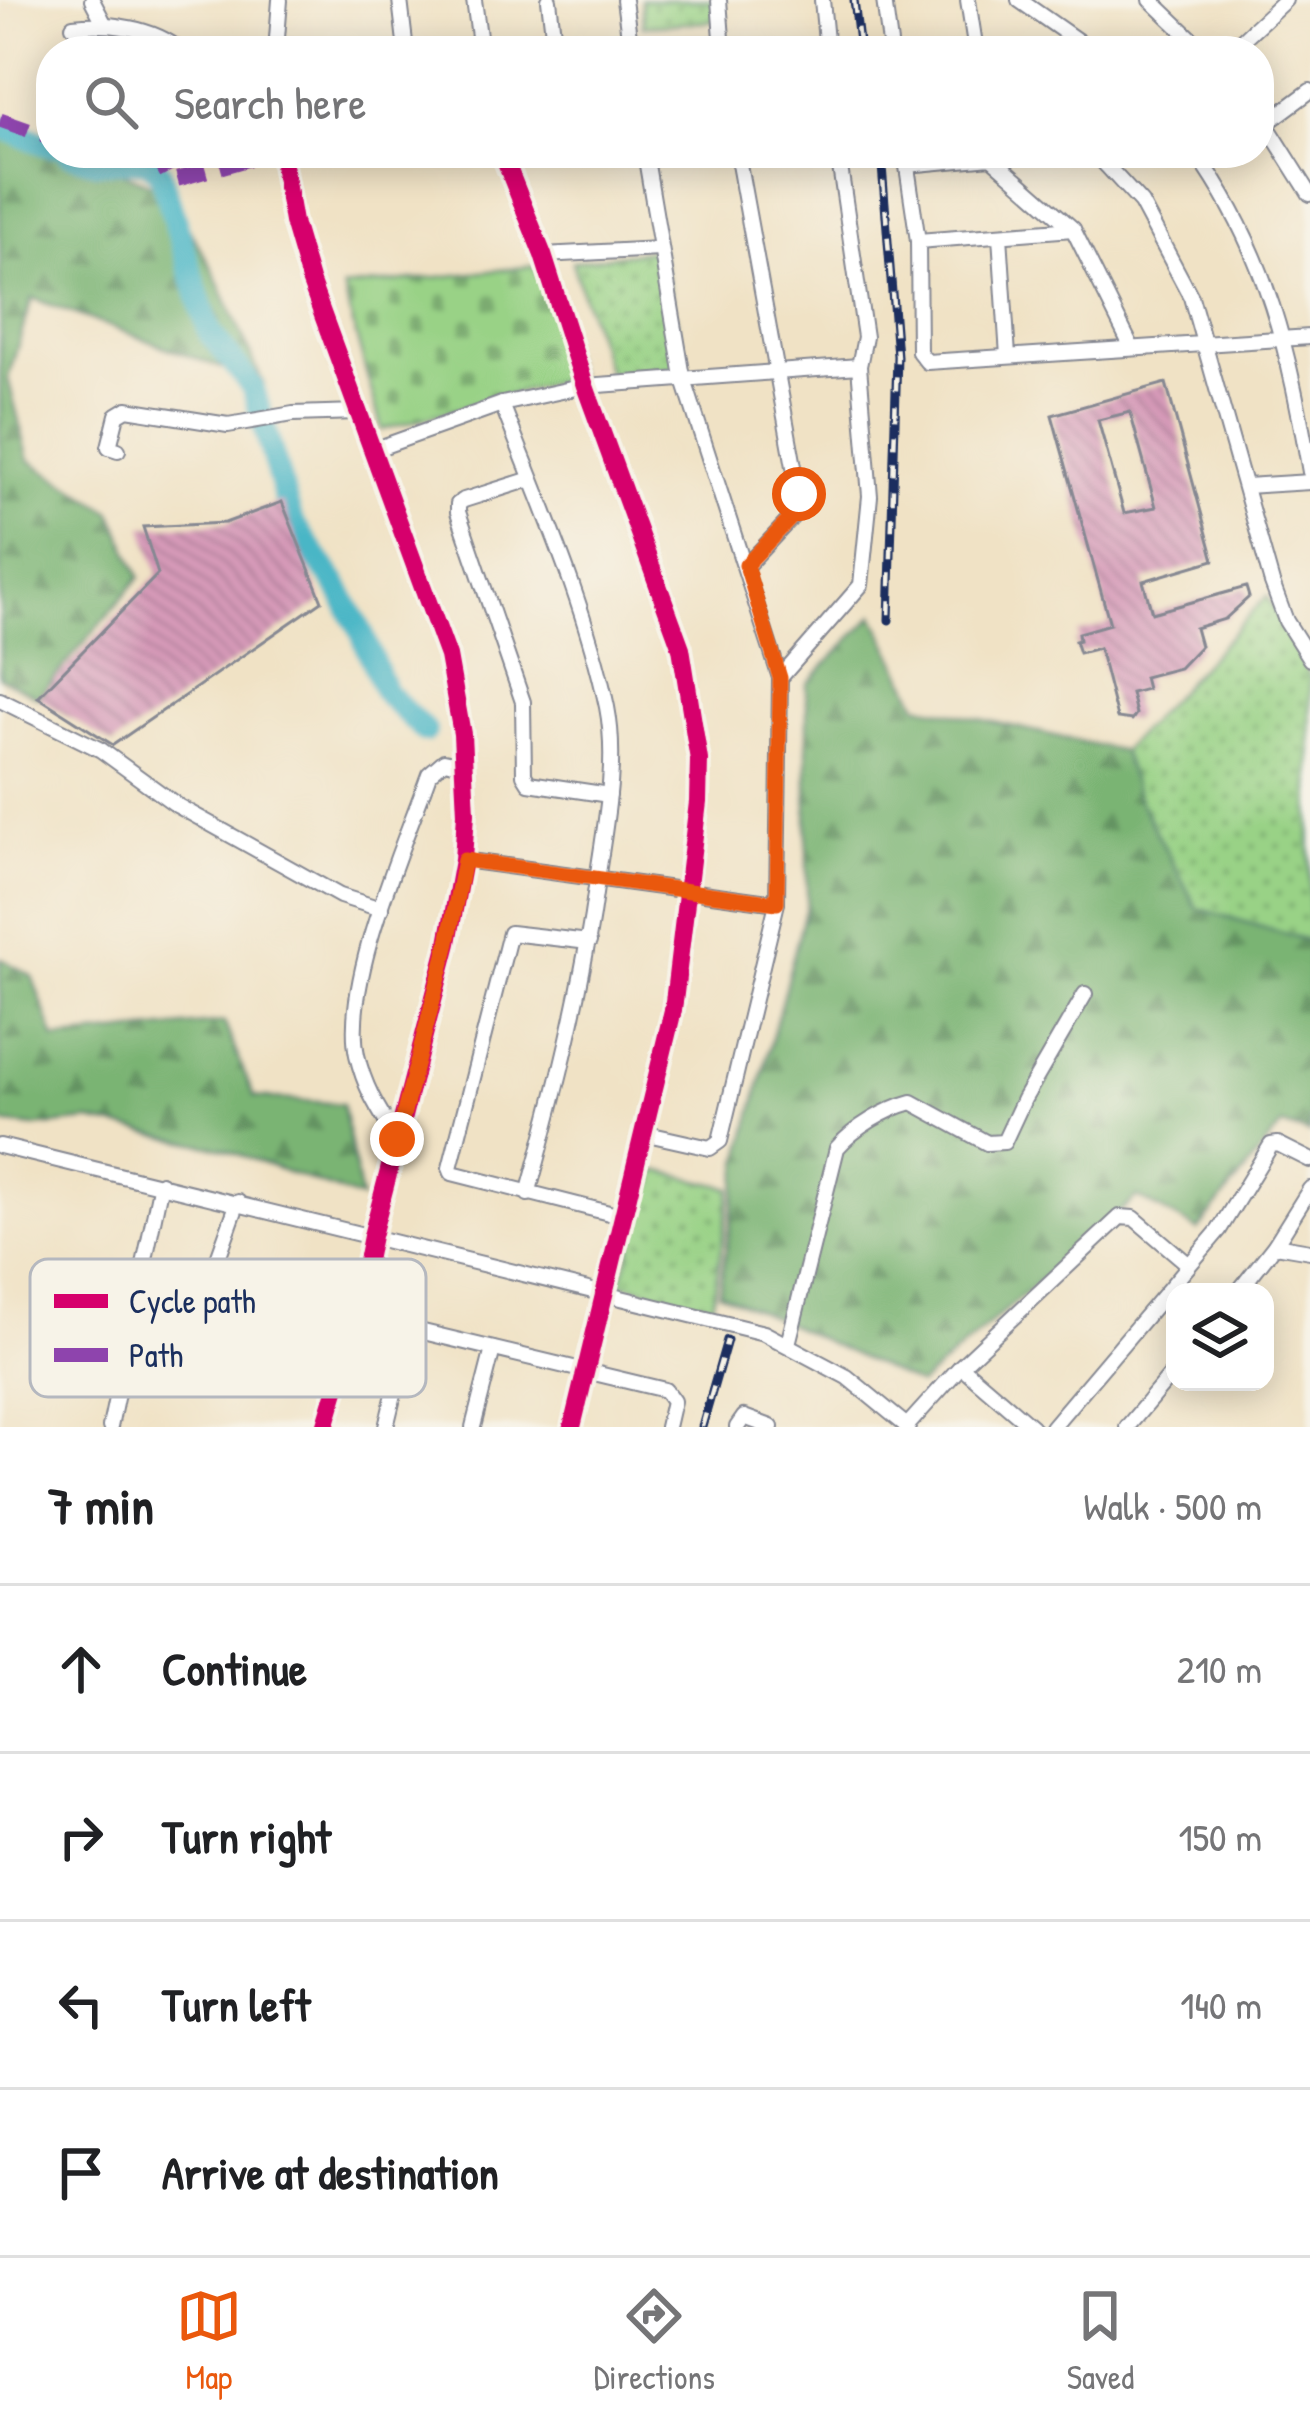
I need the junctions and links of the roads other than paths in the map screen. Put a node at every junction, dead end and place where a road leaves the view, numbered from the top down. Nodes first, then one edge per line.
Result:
1 (92, 0) edge
2 (280, 0) edge
3 (400, 0) edge
4 (474, 0) edge
5 (549, 0) edge
6 (624, 0) edge
7 (718, 0) edge
8 (822, 0) edge
9 (884, 0) edge
10 (968, 0) edge
11 (1019, 0) edge
12 (1285, 0) edge
13 (1163, 3) edge
14 (104, 25) junction
15 (73, 26) dead end
16 (153, 36) edge
17 (277, 36) edge
18 (404, 36) edge
19 (479, 36) edge
20 (553, 36) edge
21 (629, 36) edge
22 (722, 36) edge
23 (826, 36) edge
24 (889, 36) edge
25 (974, 36) edge
26 (1071, 36) edge
27 (1191, 36) edge
28 (1246, 36) edge
29 (1310, 91) edge
30 (1274, 112) edge
31 (1274, 136) edge
32 (283, 168) edge
33 (508, 168) edge
34 (647, 168) edge
35 (740, 168) edge
36 (840, 168) edge
37 (907, 168) edge
38 (1005, 168) edge
39 (1109, 168) edge
40 (1205, 168) edge
41 (1310, 194) edge
42 (1073, 229) junction
43 (1000, 236) junction
44 (918, 241) junction
45 (660, 250) junction
46 (543, 255) junction
47 (1285, 338) junction
48 (1310, 338) edge
49 (1204, 344) junction
50 (1132, 348) junction
51 (1008, 356) junction
52 (859, 366) junction
53 (777, 370) junction
54 (683, 377) junction
55 (585, 386) junction
56 (502, 404) junction
57 (358, 412) junction
58 (118, 450) dead end
59 (373, 450) junction
60 (1310, 472) edge
61 (531, 479) junction
62 (1310, 482) edge
63 (1246, 486) junction
64 (746, 565) junction
65 (1310, 659) edge
66 (780, 678) junction
67 (0, 700) edge
68 (463, 765) junction
69 (609, 795) junction
70 (464, 860) junction
71 (598, 879) junction
72 (688, 893) junction
73 (777, 903) junction
74 (381, 909) junction
75 (589, 942) junction
76 (1084, 994) dead end
77 (643, 1133) junction
78 (397, 1139) junction
79 (0, 1146) edge
80 (1310, 1160) edge
81 (160, 1184) junction
82 (1310, 1189) edge
83 (528, 1194) junction
84 (238, 1202) junction
85 (621, 1216) junction
86 (372, 1236) junction
87 (1275, 1244) junction
88 (1310, 1251) edge
89 (145, 1259) edge
90 (218, 1259) edge
91 (367, 1259) edge
92 (1188, 1264) junction
93 (1245, 1283) edge
94 (604, 1292) junction
95 (426, 1332) edge
96 (788, 1344) junction
97 (493, 1349) junction
98 (961, 1366) junction
99 (585, 1370) junction
100 (1166, 1381) edge
101 (117, 1397) edge
102 (334, 1397) edge
103 (394, 1397) edge
104 (110, 1427) edge
105 (325, 1427) edge
106 (386, 1427) edge
107 (473, 1427) edge
108 (572, 1427) edge
109 (667, 1427) edge
110 (737, 1427) edge
111 (771, 1427) edge
112 (907, 1427) edge
113 (1032, 1427) edge
114 (1052, 1427) edge
115 (1127, 1427) edge

1 - 14 street
2 - 17 street
3 - 18 street
4 - 19 street
5 - 20 street
6 - 21 street
7 - 22 street
8 - 23 street
9 - 24 street
10 - 25 street
11 - 26 street
12 - 28 street
13 - 27 street
14 - 15 street
14 - 16 street
29 - 30 street
31 - 41 street
32 - 57 street
33 - 46 street
34 - 45 street
35 - 53 street
36 - 52 street
37 - 44 street
38 - 42 street
39 - 49 street
40 - 47 street
42 - 43 street
42 - 50 street
43 - 44 street
43 - 51 street
44 - 51 street
45 - 46 street
45 - 54 street
46 - 55 street
47 - 48 street
47 - 49 street
47 - 60 street
49 - 50 street
49 - 63 street
50 - 51 street
52 - 53 street
52 - 66 street
53 - 54 street
53 - 64 street
54 - 55 street
54 - 64 street
55 - 56 street
55 - 72 street
56 - 59 street
56 - 61 street
57 - 58 street
57 - 59 street
59 - 68 street
61 - 69 street
61 - 69 street
62 - 63 street
63 - 65 street
64 - 66 street
66 - 73 street
67 - 74 street
68 - 70 street
68 - 74 street
69 - 71 street
70 - 71 street
70 - 78 street
71 - 72 street
71 - 75 street
72 - 73 street
72 - 77 street
73 - 77 street
74 - 78 street
75 - 83 street
75 - 83 street
76 - 96 street
77 - 85 street
78 - 86 street
79 - 81 street
80 - 92 street
81 - 84 street
81 - 89 street
82 - 87 street
83 - 85 street
84 - 86 street
84 - 90 street
85 - 94 street
86 - 91 street
86 - 94 street
87 - 88 street
87 - 93 street
92 - 98 street
92 - 114 street
94 - 96 street
94 - 99 street
95 - 97 street
96 - 112 street
97 - 99 street
97 - 107 street
98 - 112 street
98 - 113 street
99 - 108 street
99 - 109 street
100 - 115 street
101 - 104 street
102 - 105 street
103 - 106 street
110 - 111 street

